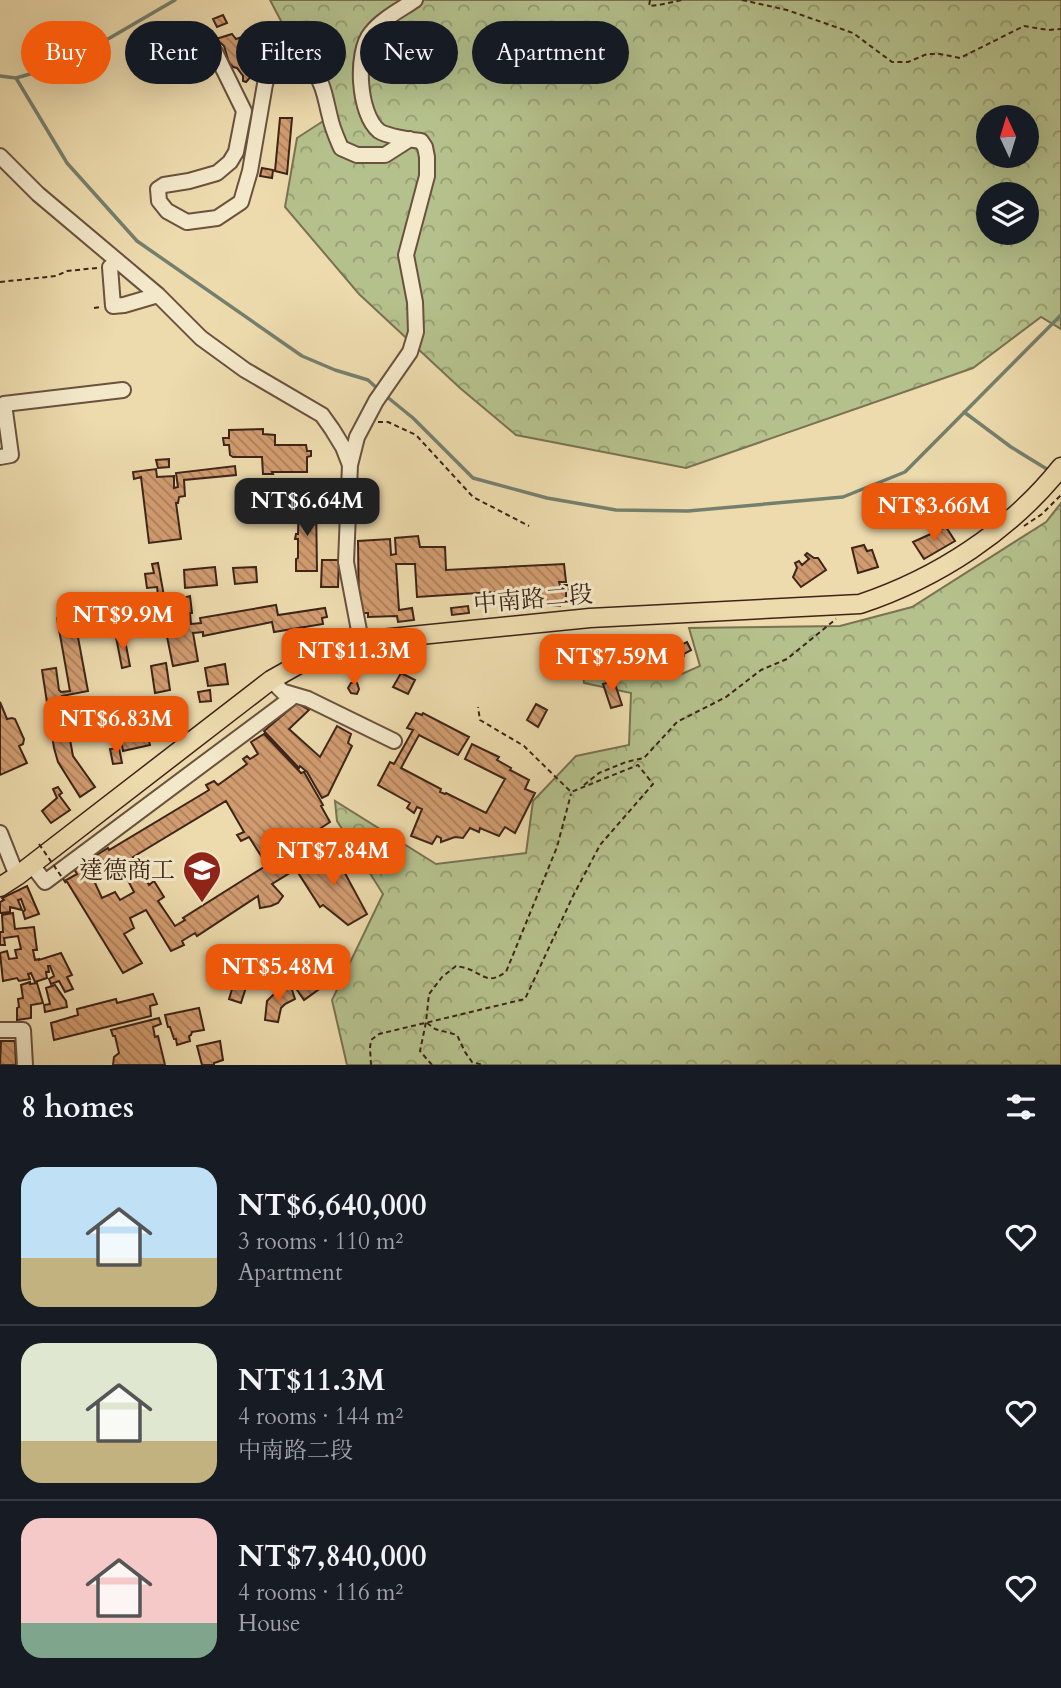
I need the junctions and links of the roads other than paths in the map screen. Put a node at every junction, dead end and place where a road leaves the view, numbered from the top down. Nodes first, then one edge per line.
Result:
1 (415, 0) edge
2 (222, 66) edge
3 (410, 139) junction
4 (0, 156) edge
5 (110, 267) road end
6 (158, 295) junction
7 (122, 390) dead end
8 (0, 457) edge
9 (350, 466) junction
10 (1061, 467) edge
11 (361, 641) junction
12 (276, 686) junction
13 (394, 741) dead end
14 (0, 833) edge
15 (32, 865) junction
16 (17, 876) junction
17 (0, 887) edge
18 (0, 1030) edge
19 (25, 1065) edge

1 - 3 street
2 - 3 street
3 - 9 street
4 - 6 street
5 - 6 street
6 - 9 street
7 - 8 street
9 - 11 street
10 - 11 main road, 中南路二段
11 - 12 main road, 中南路二段
12 - 13 street
12 - 15 main road, 中南路二段
12 - 15 street
14 - 16 street
15 - 16 main road, 中南路二段
16 - 17 main road, 中南路二段
18 - 19 street

